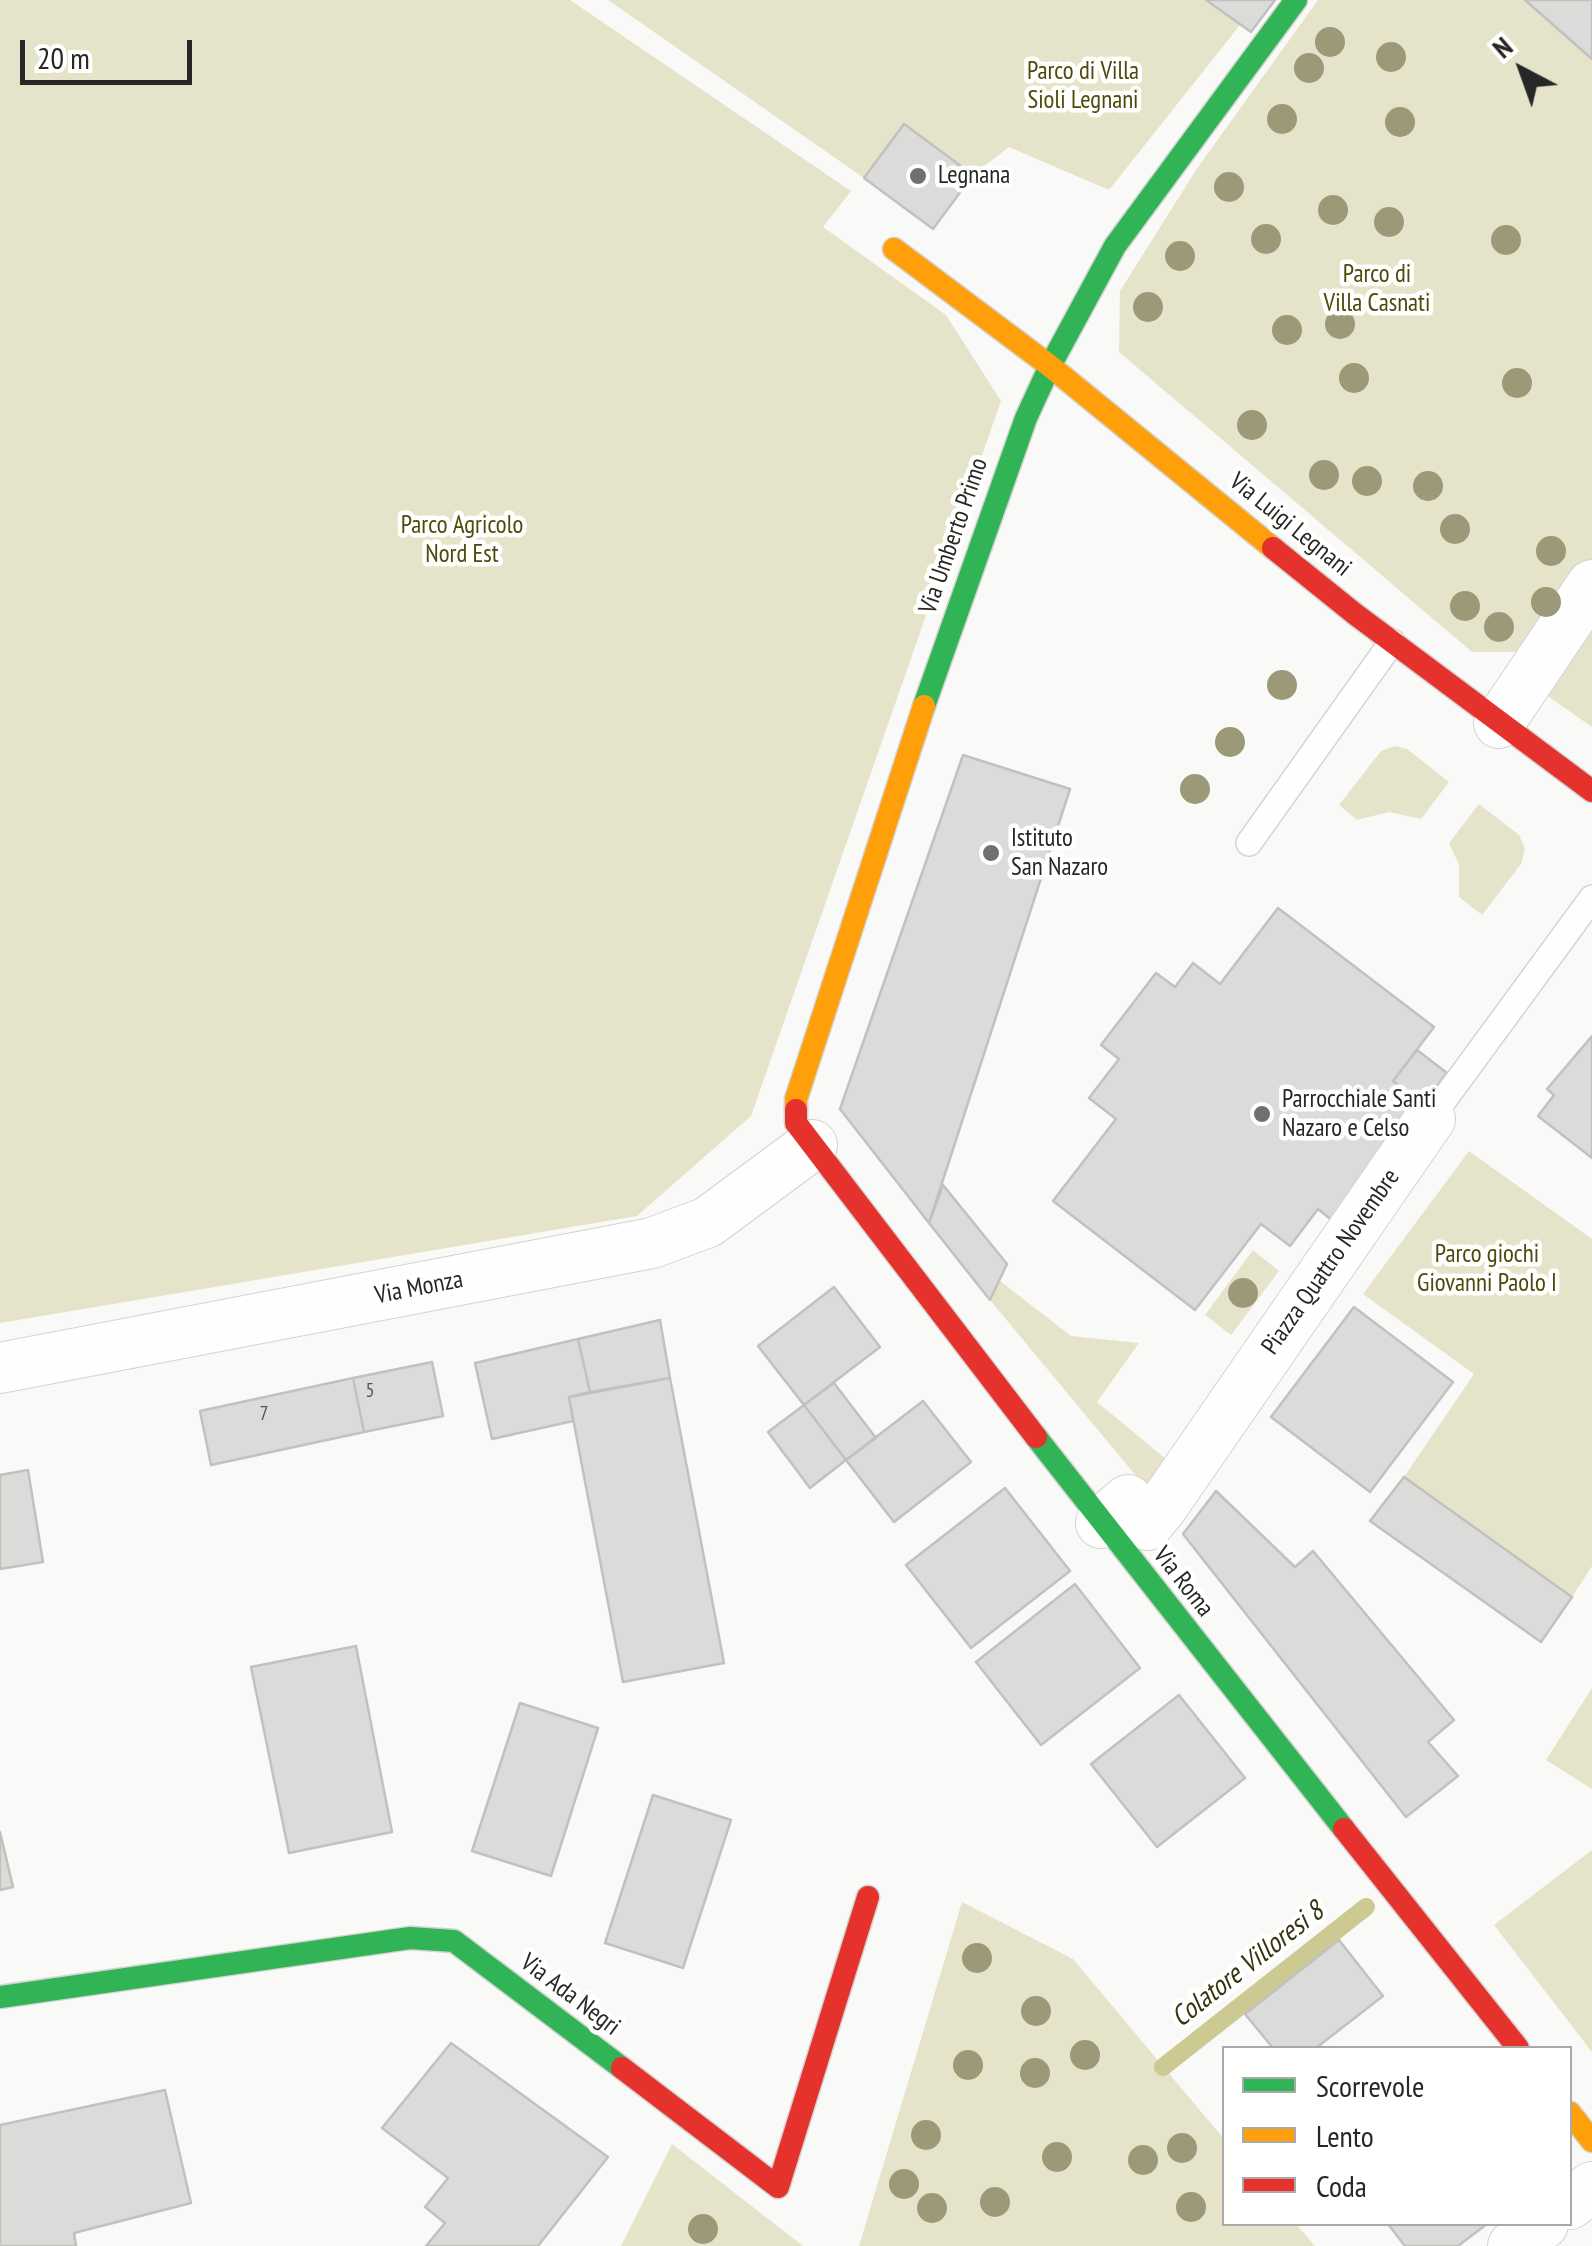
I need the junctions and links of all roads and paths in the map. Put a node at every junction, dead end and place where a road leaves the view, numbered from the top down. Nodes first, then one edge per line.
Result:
1 (1296, 0) edge
2 (894, 249) dead end
3 (1050, 366) junction
4 (1592, 585) edge
5 (1392, 642) junction
6 (1499, 723) junction
7 (1592, 791) edge
8 (1248, 843) dead end
9 (1592, 898) edge
10 (1430, 1120) joint
11 (812, 1145) junction
12 (0, 1368) edge
13 (1100, 1523) junction
14 (868, 1897) dead end
15 (0, 1997) edge
16 (1516, 2046) edge
17 (1572, 2116) edge
18 (1592, 2141) edge
19 (1592, 2187) edge
20 (1572, 2202) edge
21 (1540, 2226) edge
22 (1513, 2246) edge

1 - 3 street, Via Umberto Primo
2 - 3 street, Via Luigi Legnani
3 - 5 street, Via Luigi Legnani
3 - 11 street, Via Umberto Primo
4 - 6 street
5 - 6 street, Via Luigi Legnani
5 - 8 lane
6 - 7 street, Via Luigi Legnani
9 - 10 lane, Piazza Quattro Novembre
10 - 13 street, Piazza Quattro Novembre
11 - 12 street, Via Monza
11 - 13 street, Via Roma
13 - 16 street, Via Roma
14 - 15 street, Via Ada Negri
17 - 18 street
19 - 20 street
21 - 22 street

